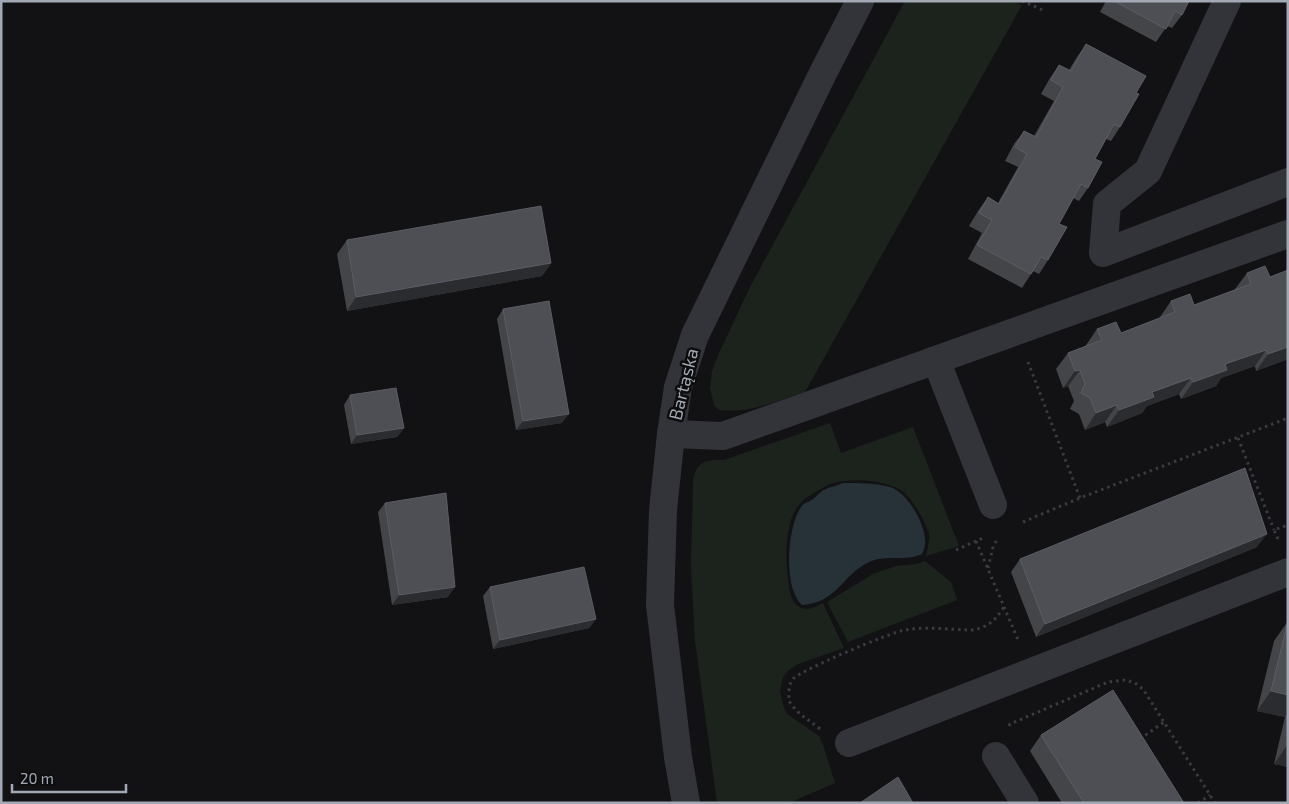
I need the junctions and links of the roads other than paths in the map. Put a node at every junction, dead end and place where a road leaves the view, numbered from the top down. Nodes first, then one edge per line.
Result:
1 (860, 1) edge
2 (1227, 1) edge
3 (1288, 182) edge
4 (1288, 234) edge
5 (936, 360) junction
6 (671, 434) junction
7 (993, 506) dead end
8 (1288, 572) edge
9 (837, 740) road end
10 (996, 756) road end
11 (686, 803) edge
12 (1025, 803) edge

1 - 6 street, Bartąska
2 - 3 street
4 - 5 street
5 - 6 street
5 - 7 street
6 - 11 street, Bartąska
8 - 9 street
10 - 12 street

